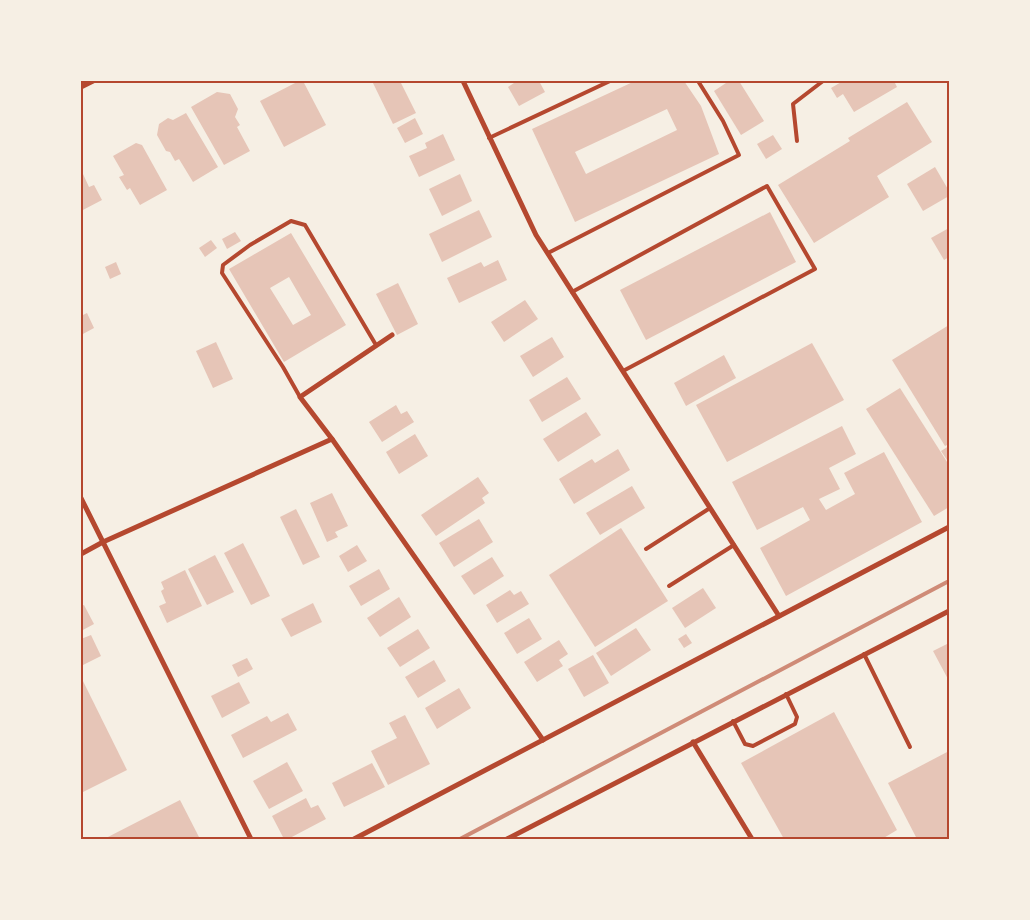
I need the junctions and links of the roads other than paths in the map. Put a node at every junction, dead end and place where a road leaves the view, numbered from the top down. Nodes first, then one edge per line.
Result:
1 (93, 81) edge
2 (462, 81) edge
3 (610, 81) edge
4 (698, 81) edge
5 (823, 81) edge
6 (81, 87) edge
7 (490, 138) junction
8 (797, 141) dead end
9 (548, 253) junction
10 (572, 292) junction
11 (392, 335) dead end
12 (376, 345) junction
13 (623, 371) junction
14 (300, 397) junction
15 (332, 439) junction
16 (81, 498) edge
17 (710, 508) junction
18 (949, 527) edge
19 (103, 542) junction
20 (734, 545) junction
21 (646, 549) dead end
22 (81, 554) edge
23 (669, 586) dead end
24 (949, 611) edge
25 (779, 616) junction
26 (864, 654) junction
27 (786, 694) junction
28 (733, 722) junction
29 (543, 740) junction
30 (693, 742) junction
31 (910, 747) dead end
32 (252, 839) edge
33 (354, 839) edge
34 (507, 839) edge
35 (752, 839) edge

1 - 6 street
2 - 7 street
3 - 7 lane
4 - 9 lane
5 - 8 lane
7 - 9 street
9 - 10 street
10 - 13 street
10 - 13 lane
11 - 12 street
12 - 14 street
12 - 14 lane
13 - 17 street
14 - 15 street
15 - 19 street
15 - 29 street
16 - 19 street
17 - 20 street
17 - 21 lane
18 - 25 street
19 - 22 street
19 - 32 street
20 - 23 lane
20 - 25 street
24 - 26 street
25 - 29 street
26 - 27 street
26 - 31 lane
27 - 28 street
27 - 28 lane
28 - 30 street
29 - 33 street
30 - 34 street
30 - 35 street

